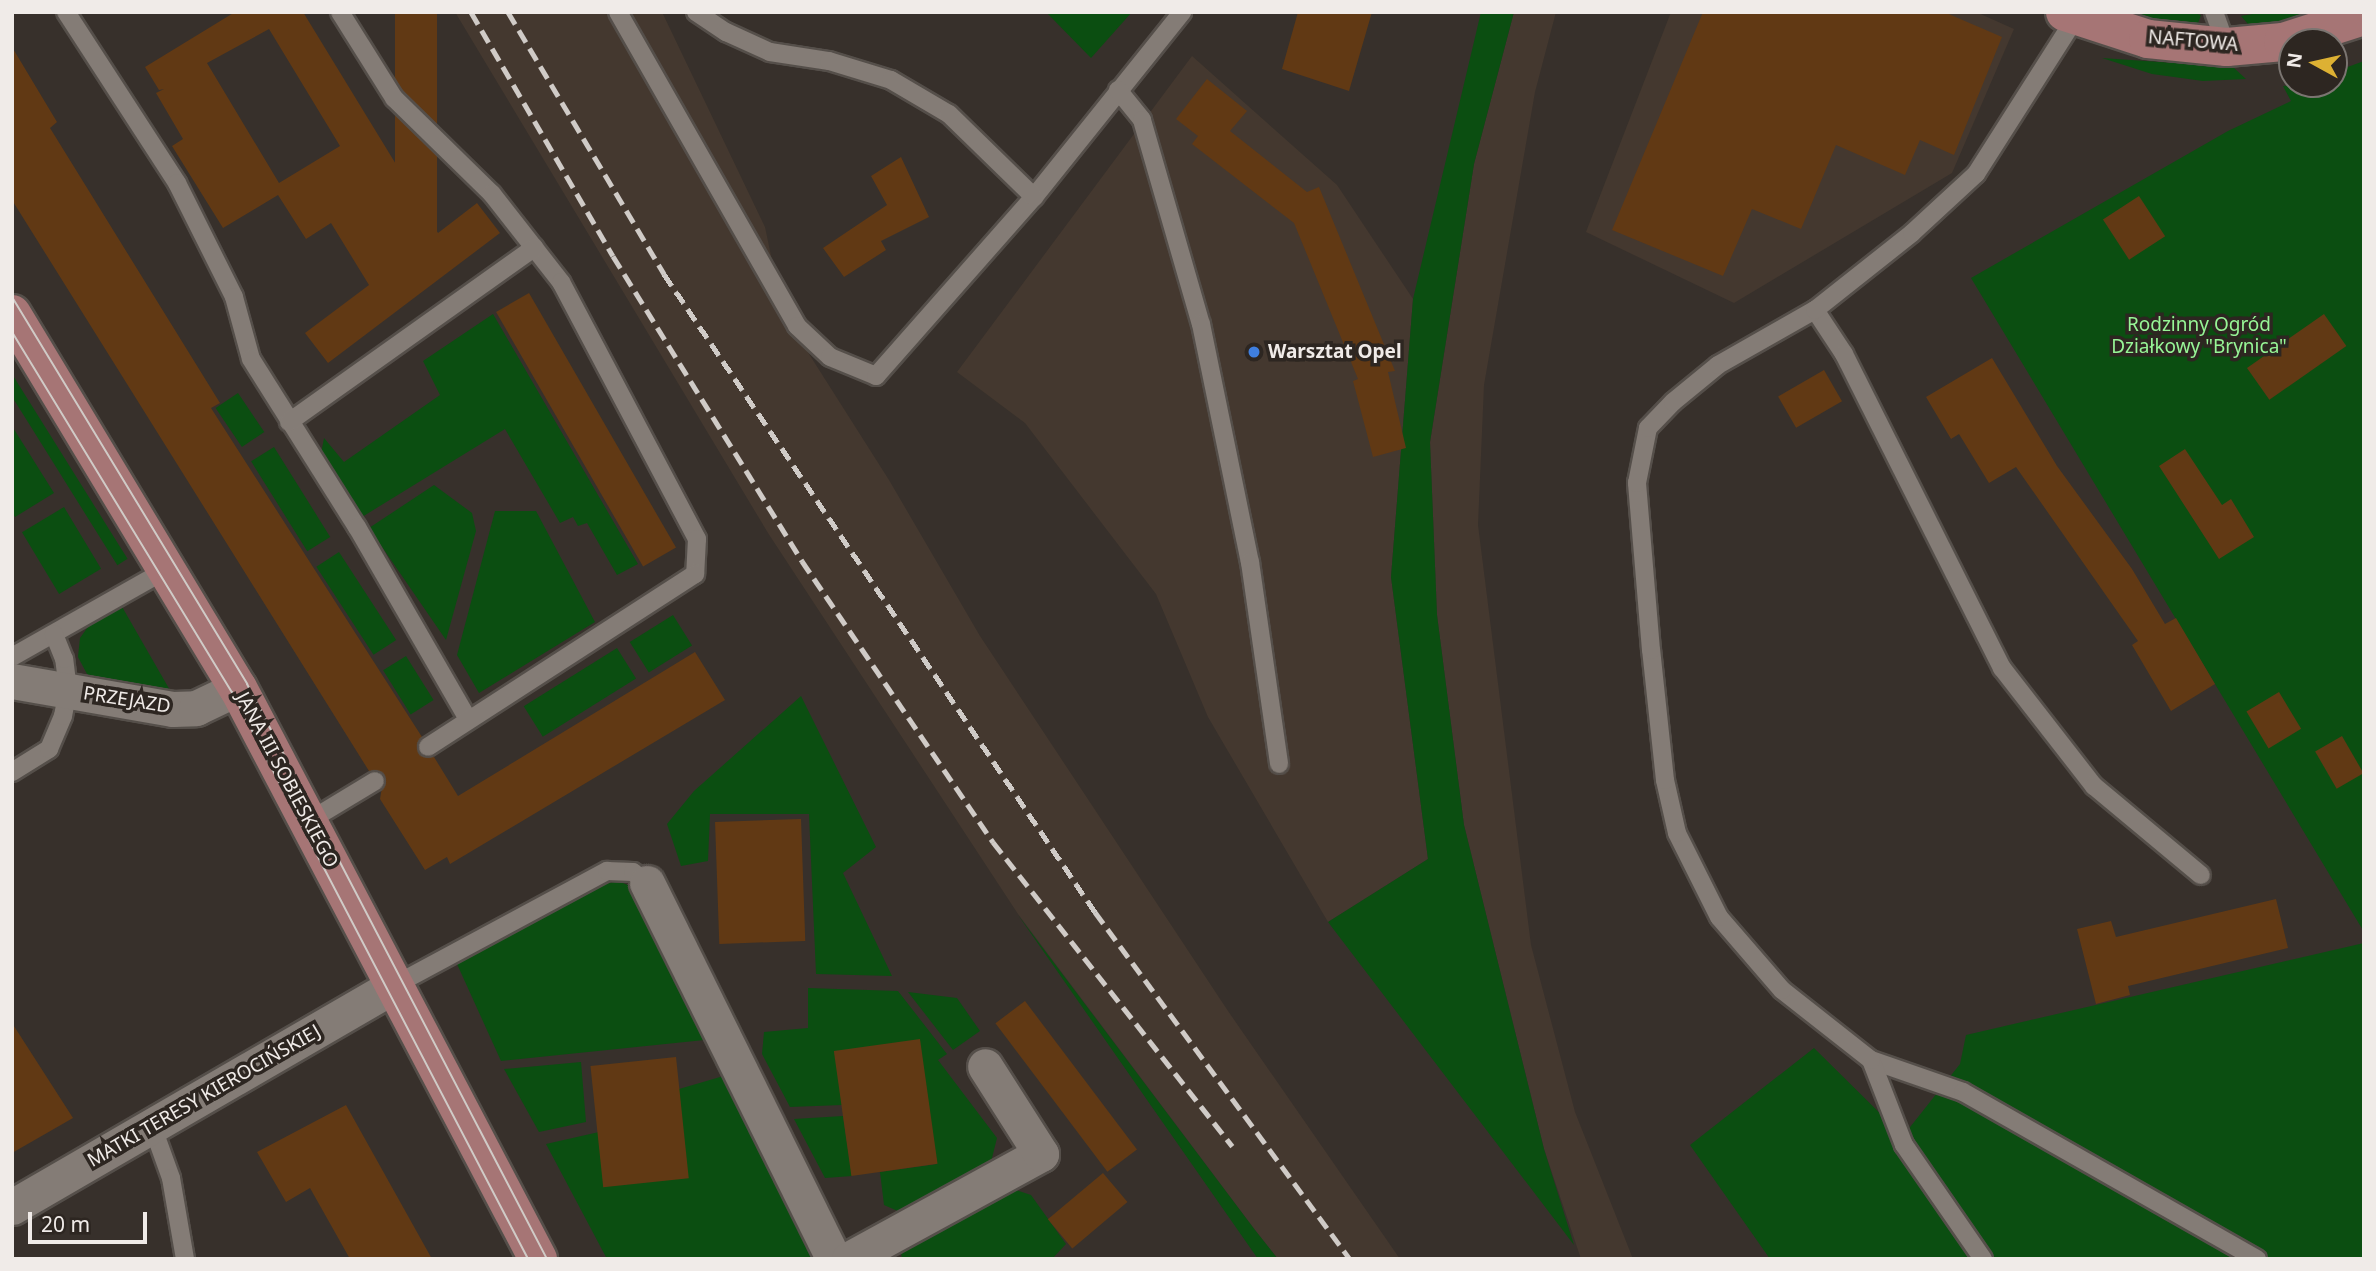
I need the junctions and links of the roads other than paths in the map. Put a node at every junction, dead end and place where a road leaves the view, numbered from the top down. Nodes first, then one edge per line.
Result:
1 (66, 12) edge
2 (340, 12) edge
3 (618, 12) edge
4 (696, 12) edge
5 (1182, 12) edge
6 (2214, 12) edge
7 (2070, 15) edge
8 (2364, 16) edge
9 (2228, 47) junction
10 (1118, 90) junction
11 (1034, 197) junction
12 (534, 248) junction
13 (1815, 310) junction
14 (12, 314) edge
15 (289, 422) junction
16 (169, 568) junction
17 (54, 634) junction
18 (12, 657) edge
19 (12, 681) edge
20 (238, 688) junction
21 (68, 690) junction
22 (468, 719) junction
23 (428, 747) dead end
24 (1279, 764) dead end
25 (12, 772) edge
26 (375, 781) dead end
27 (309, 821) junction
28 (2201, 875) dead end
29 (647, 883) joint
30 (395, 985) junction
31 (1871, 1060) junction
32 (985, 1066) dead end
33 (153, 1128) junction
34 (12, 1207) edge
35 (185, 1259) edge
36 (538, 1259) edge
37 (834, 1259) edge
38 (849, 1259) edge
39 (1983, 1259) edge
40 (2257, 1259) edge

1 - 15 lane
2 - 12 lane
3 - 11 lane
4 - 11 lane
5 - 10 lane
6 - 9 lane
7 - 9 street, NAFTOWA
7 - 13 lane
8 - 9 street, NAFTOWA
10 - 11 lane
10 - 24 lane
12 - 15 lane
12 - 22 lane
13 - 28 lane
13 - 31 lane
14 - 16 street, JANA III SOBIESKIEGO
15 - 22 lane
16 - 17 lane
16 - 20 street, JANA III SOBIESKIEGO
17 - 18 lane
17 - 21 lane
19 - 21 street, PRZEJAZD
20 - 21 street, PRZEJAZD
20 - 27 street, JANA III SOBIESKIEGO
21 - 25 lane
22 - 23 lane
26 - 27 lane
27 - 30 street, JANA III SOBIESKIEGO
29 - 30 lane
29 - 37 street
30 - 33 street, MATKI TERESY KIEROCIŃSKIEJ
30 - 36 street, JANA III SOBIESKIEGO
31 - 39 lane
31 - 40 lane
32 - 38 street
33 - 34 street, MATKI TERESY KIEROCIŃSKIEJ
33 - 35 lane

